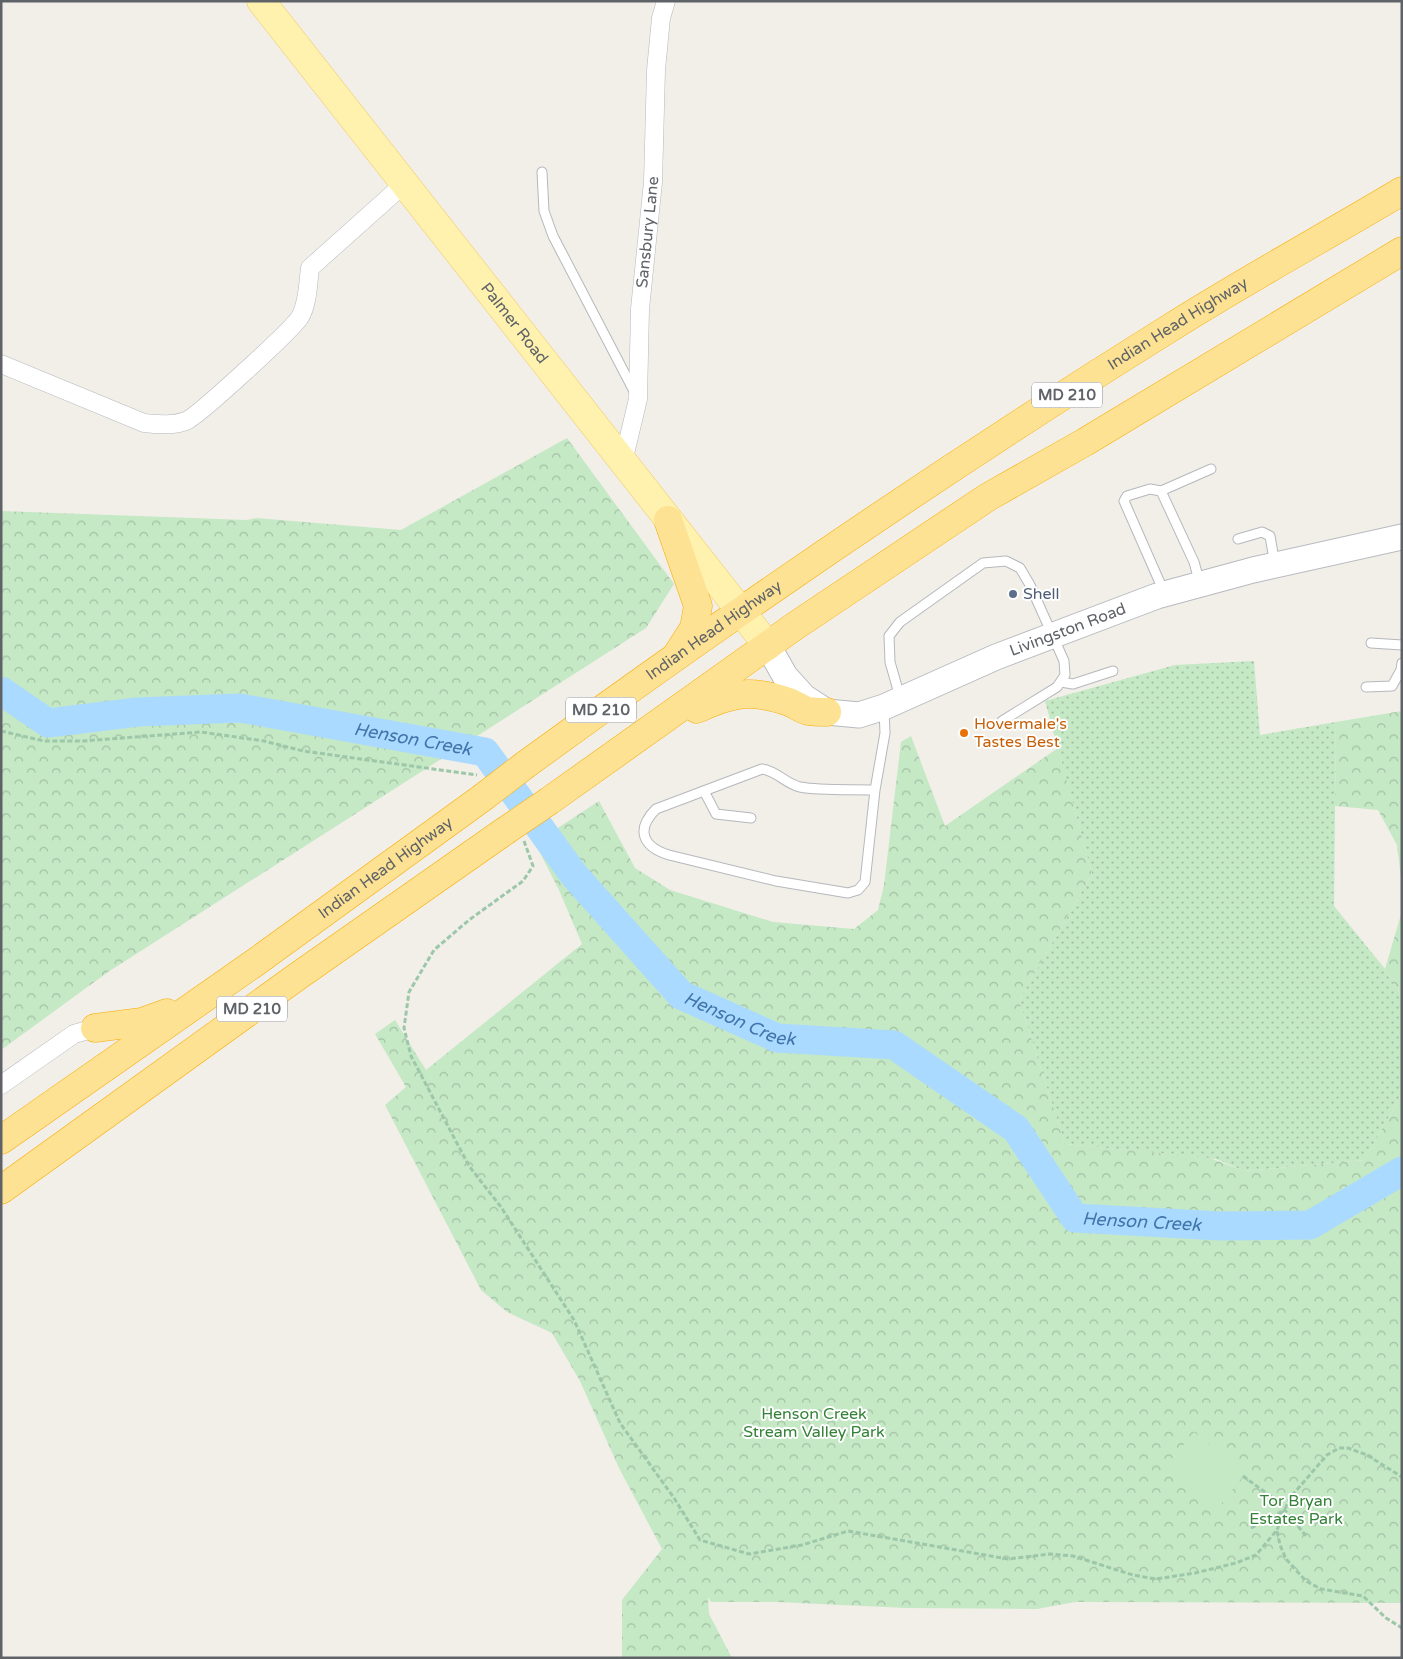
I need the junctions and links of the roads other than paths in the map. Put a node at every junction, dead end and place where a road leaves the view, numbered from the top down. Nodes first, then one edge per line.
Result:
1 (261, 1) edge
2 (666, 1) edge
3 (542, 172) dead end
4 (404, 184) junction
5 (1402, 191) edge
6 (1402, 251) edge
7 (1, 364) edge
8 (638, 399) junction
9 (623, 462) junction
10 (1211, 469) dead end
11 (1161, 491) junction
12 (668, 520) junction
13 (1402, 537) edge
14 (1238, 540) dead end
15 (1275, 565) junction
16 (1200, 584) junction
17 (1165, 594) junction
18 (742, 612) junction
19 (1051, 636) junction
20 (1371, 643) dead end
21 (1402, 645) edge
22 (768, 646) junction
23 (678, 654) junction
24 (1402, 663) edge
25 (1113, 671) dead end
26 (1061, 682) junction
27 (1366, 686) dead end
28 (892, 703) junction
29 (827, 712) junction
30 (1002, 721) dead end
31 (639, 736) junction
32 (875, 790) junction
33 (704, 791) junction
34 (751, 818) dead end
35 (199, 1001) junction
36 (95, 1028) junction
37 (94, 1074) junction
38 (1, 1085) edge
39 (1, 1140) edge
40 (1, 1190) edge

1 - 4 main road, Palmer Road
2 - 8 street, Sansbury Lane
3 - 8 lane
4 - 7 street
4 - 9 main road, Palmer Road
5 - 18 highway, Indian Head Highway / MD 210
6 - 22 highway, MD 210
8 - 9 street, Sansbury Lane
9 - 12 main road, Palmer Road
10 - 11 lane
11 - 16 lane
11 - 17 lane
12 - 18 main road, Palmer Road
12 - 23 highway
13 - 15 main road, Livingston Road
14 - 15 lane
15 - 16 main road, Livingston Road
16 - 17 main road, Livingston Road
17 - 19 main road, Livingston Road
18 - 22 main road, Palmer Road
18 - 23 highway, Indian Head Highway / MD 210
19 - 26 lane
19 - 28 main road, Livingston Road
19 - 28 lane
20 - 21 lane
22 - 29 main road, Livingston Road
22 - 31 highway, MD 210
23 - 35 highway, Indian Head Highway / MD 210, bridge
24 - 27 lane
25 - 26 lane
26 - 30 lane
28 - 29 main road, Livingston Road
28 - 32 lane
29 - 31 highway
31 - 40 highway, MD 210, bridge
32 - 33 lane
32 - 33 lane
33 - 34 lane
35 - 36 highway
35 - 37 highway, Indian Head Highway / MD 210
36 - 37 highway
36 - 38 street
37 - 39 highway, Indian Head Highway / MD 210

